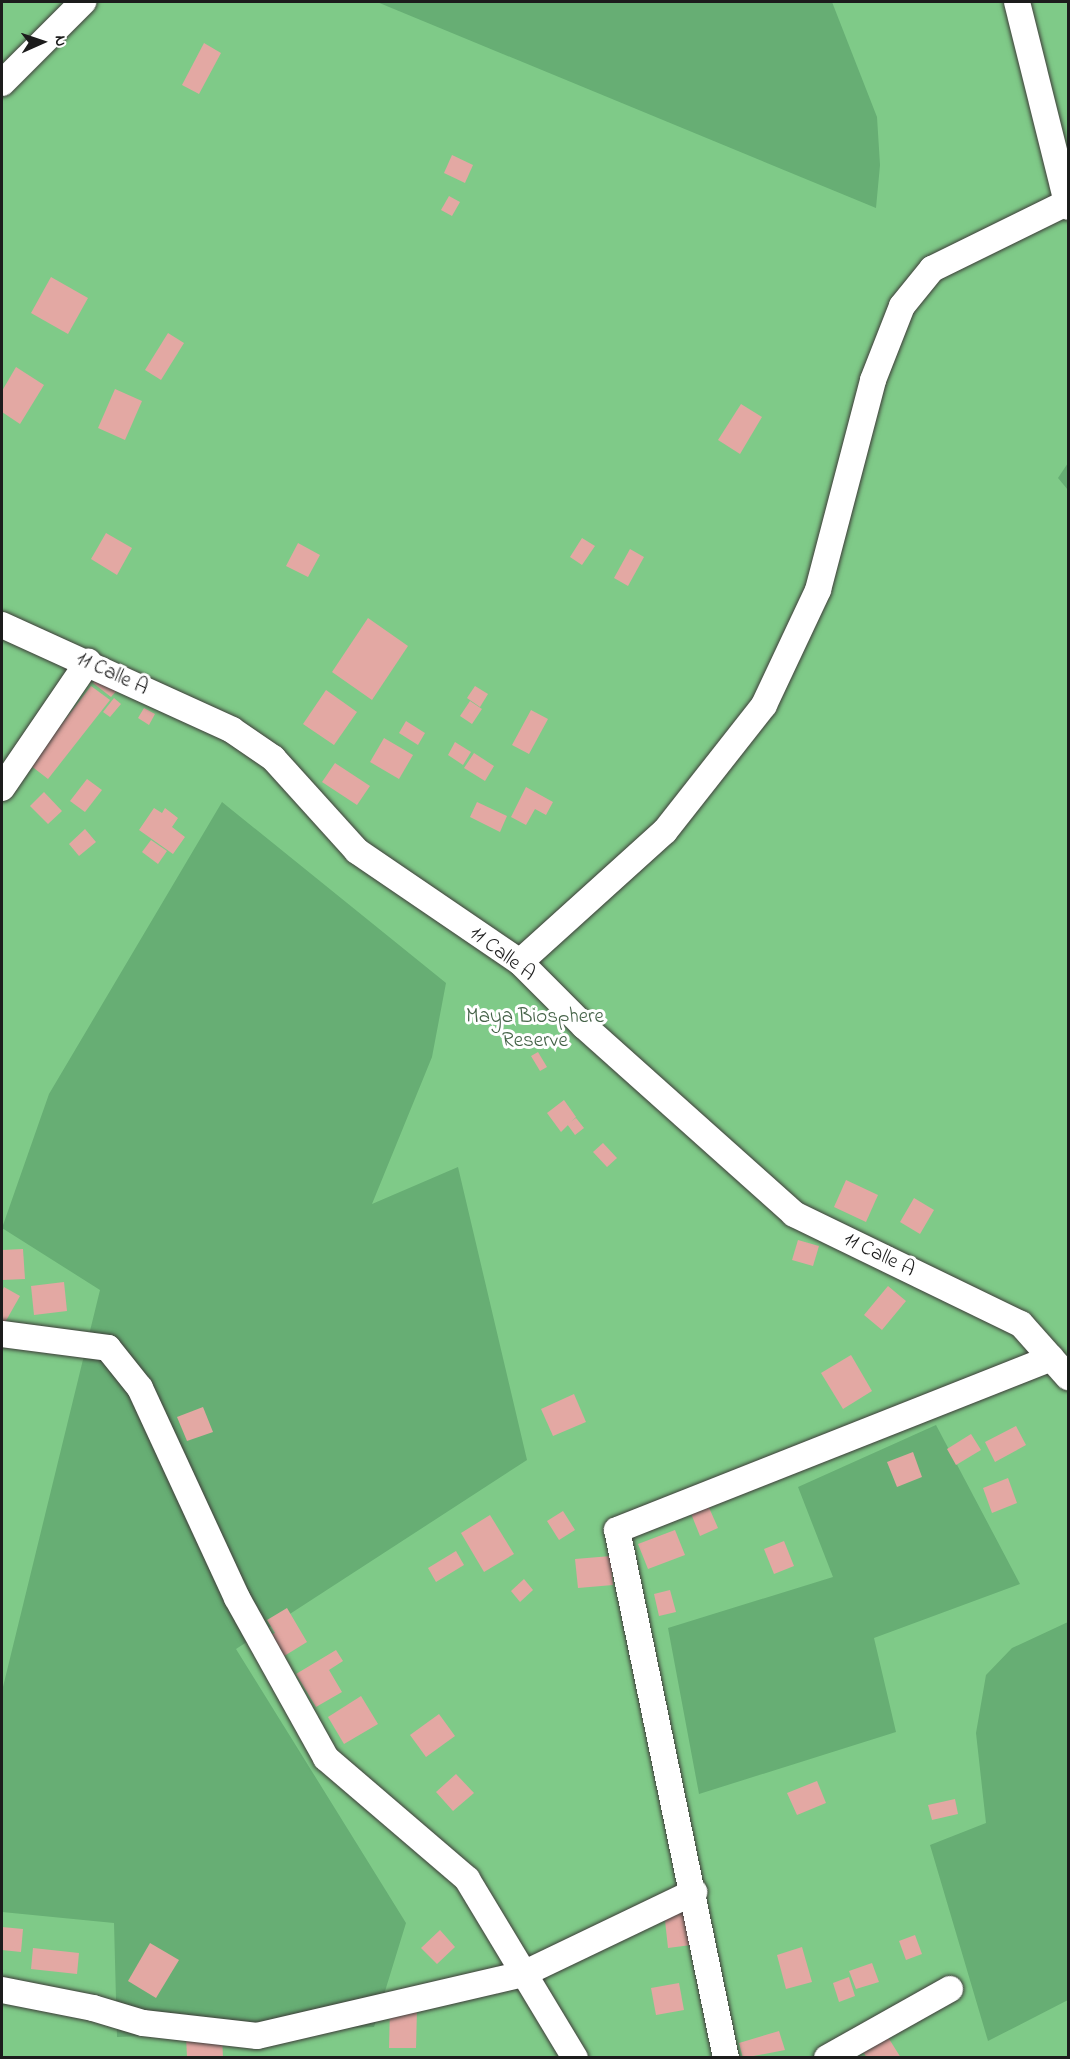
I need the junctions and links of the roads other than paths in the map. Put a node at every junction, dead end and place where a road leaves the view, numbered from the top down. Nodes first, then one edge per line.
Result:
1 (83, 2) edge
2 (1017, 2) edge
3 (2, 83) edge
4 (1067, 205) edge
5 (2, 625) edge
6 (88, 662) junction
7 (2, 788) edge
8 (520, 962) junction
9 (2, 1334) edge
10 (1052, 1358) junction
11 (1068, 1377) edge
12 (694, 1892) junction
13 (523, 1974) junction
14 (950, 1989) dead end
15 (2, 1990) edge
16 (257, 2047) edge
17 (575, 2058) edge
18 (726, 2058) edge
19 (827, 2058) edge

1 - 3 street
2 - 4 street
4 - 8 street
5 - 6 street, 11 Calle A
6 - 7 street
6 - 8 street, 11 Calle A
8 - 10 street, 11 Calle A
9 - 13 street
10 - 11 street, 11 Calle A
10 - 12 street
12 - 13 street
12 - 18 street
13 - 16 street
13 - 17 street
14 - 19 street
15 - 16 street

